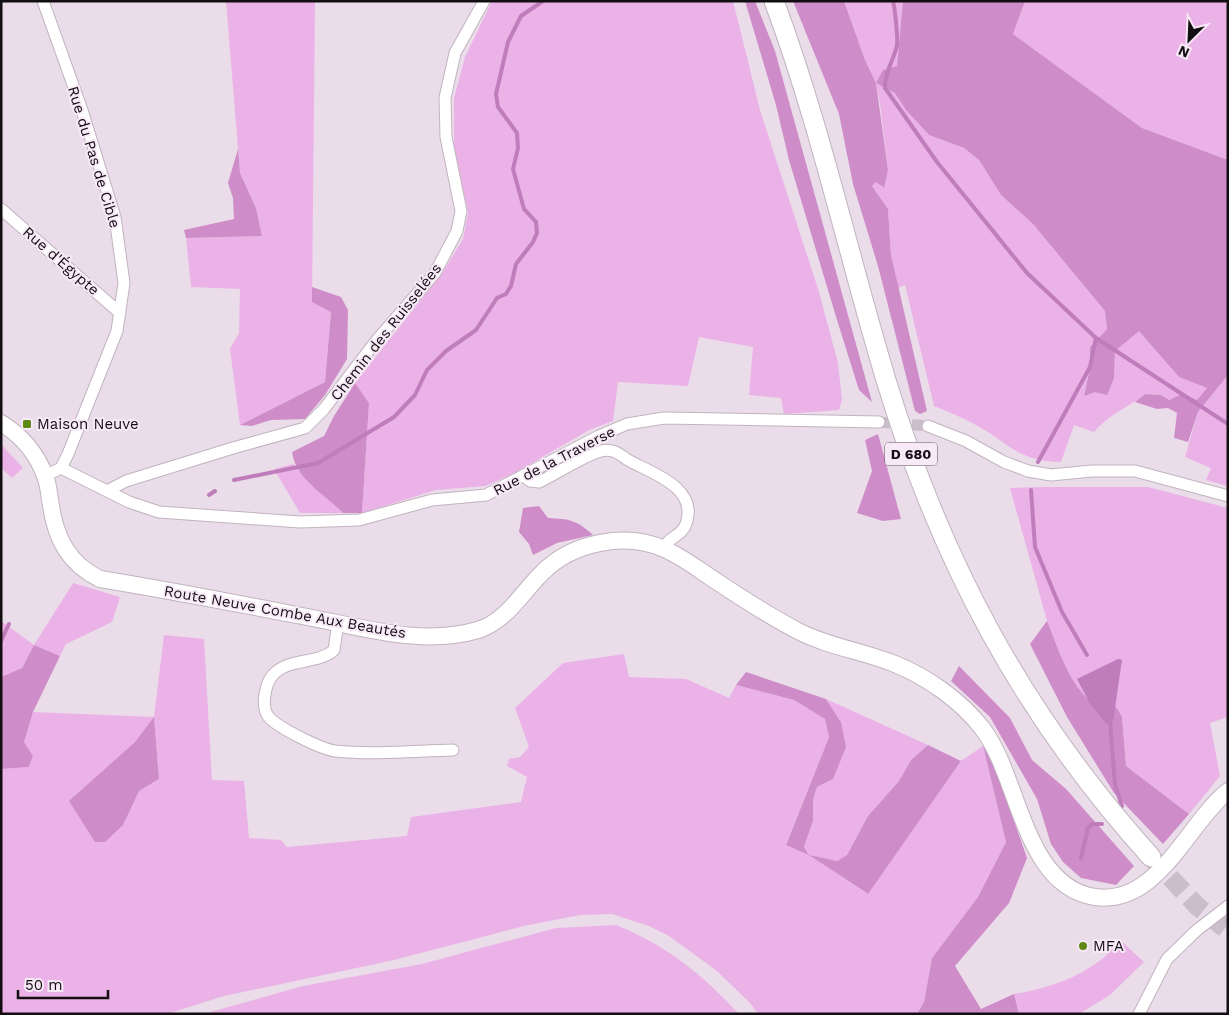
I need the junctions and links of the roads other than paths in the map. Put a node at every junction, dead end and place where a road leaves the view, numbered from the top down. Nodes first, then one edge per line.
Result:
1 (43, 1) edge
2 (484, 1) edge
3 (774, 1) edge
4 (1, 209) edge
5 (120, 313) junction
6 (879, 422) tunnel mouth
7 (1, 423) edge
8 (928, 426) tunnel mouth
9 (61, 468) junction
10 (524, 476) junction
11 (46, 480) junction
12 (107, 491) junction
13 (1228, 496) edge
14 (664, 548) junction
15 (338, 622) junction
16 (453, 750) dead end
17 (1228, 791) edge
18 (1151, 857) tunnel mouth
19 (1228, 906) edge
20 (1139, 1014) edge

1 - 5 street, Rue du Pas de Cible
2 - 12 street, Chemin des Ruisselées
3 - 18 main road, D 680
4 - 5 street, Rue d'Égypte
5 - 9 street, Rue du Pas de Cible
6 - 10 street, Rue de la Traverse
7 - 11 main road, Route Neuve Combe Aux Beautés
8 - 13 street
9 - 11 street
9 - 12 street, Rue de la Traverse
10 - 12 street, Rue de la Traverse
10 - 14 street
11 - 15 main road, Route Neuve Combe Aux Beautés
14 - 15 main road, Route Neuve Combe Aux Beautés
14 - 17 main road, Route Neuve Combe Aux Beautés
15 - 16 street
19 - 20 street

